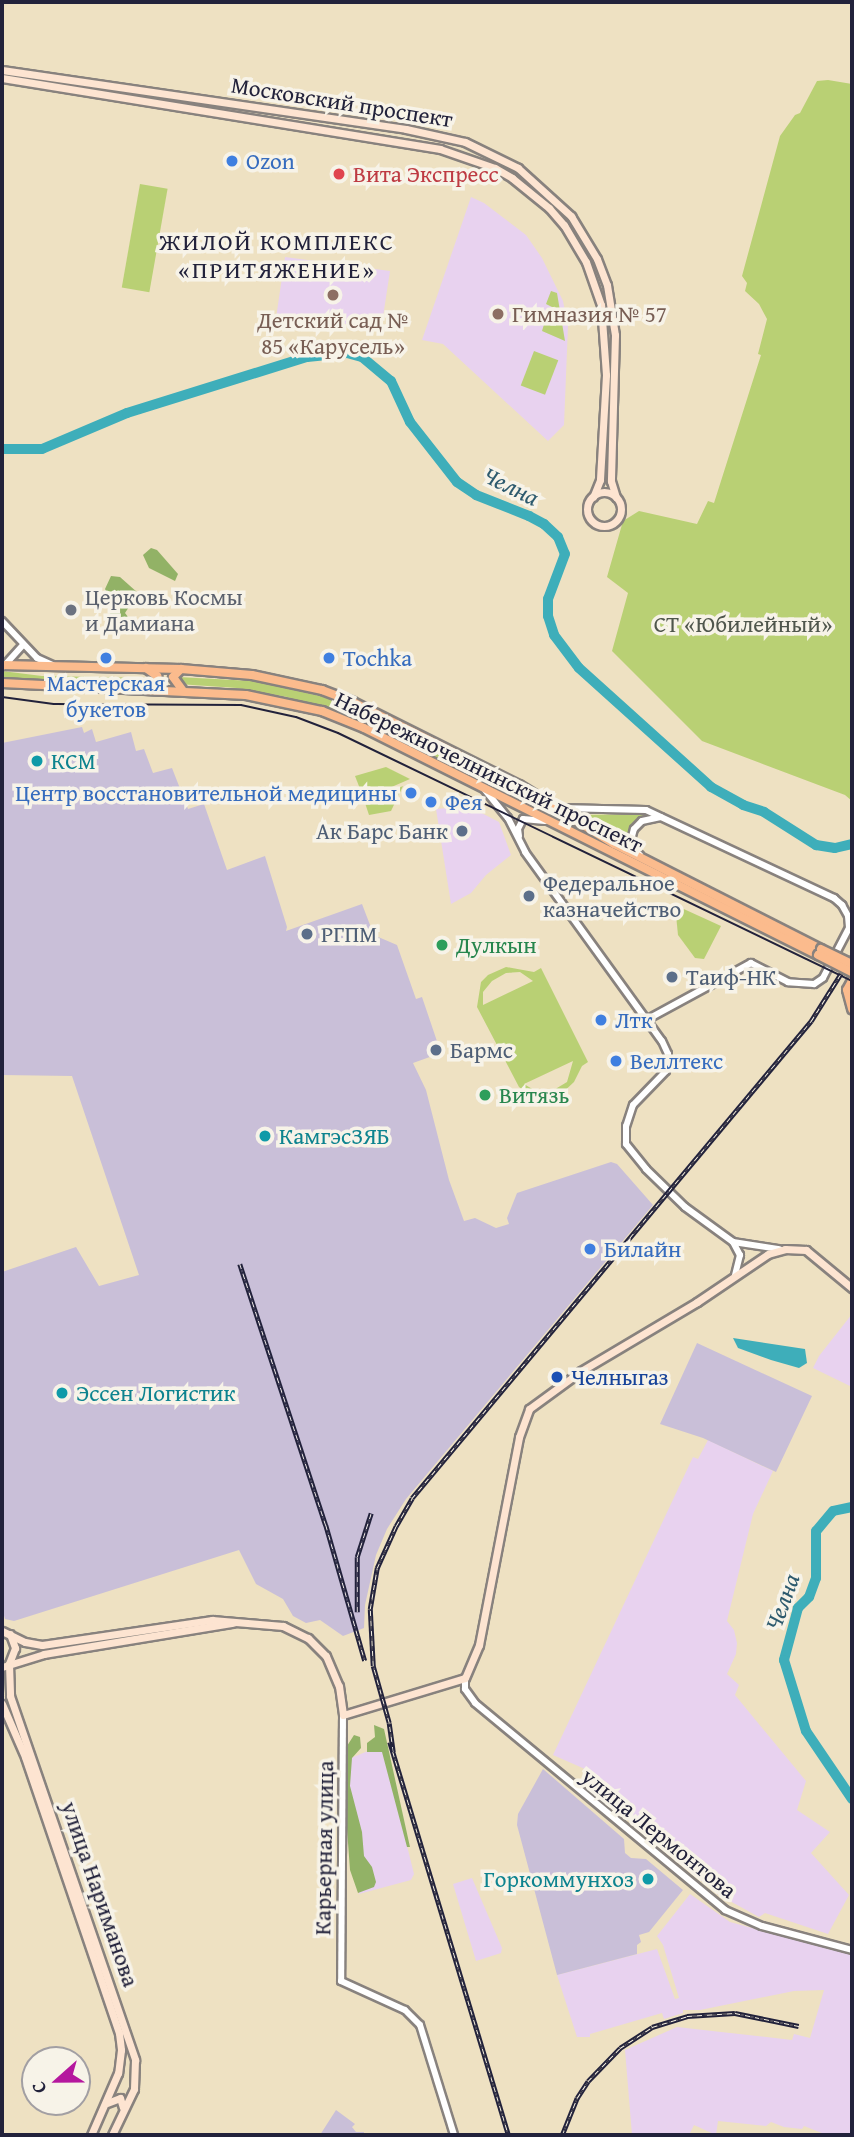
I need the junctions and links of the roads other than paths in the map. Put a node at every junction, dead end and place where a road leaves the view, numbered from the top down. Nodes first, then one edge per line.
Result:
1 (2, 70) edge
2 (2, 78) edge
3 (593, 497) junction
4 (616, 497) junction
5 (2, 621) edge
6 (24, 646) junction
7 (3, 665) edge
8 (62, 668) junction
9 (146, 668) junction
10 (181, 669) junction
11 (2, 682) edge
12 (146, 689) junction
13 (183, 691) junction
14 (484, 789) junction
15 (557, 808) junction
16 (665, 817) junction
17 (547, 821) junction
18 (520, 841) junction
19 (649, 863) junction
20 (819, 952) junction
21 (852, 964) edge
22 (852, 972) edge
23 (852, 981) edge
24 (852, 1009) edge
25 (646, 1020) junction
26 (733, 1242) junction
27 (779, 1249) junction
28 (735, 1276) junction
29 (852, 1289) edge
30 (240, 1621) junction
31 (4, 1631) edge
32 (6, 1665) edge
33 (465, 1678) junction
34 (2, 1704) edge
35 (343, 1715) junction
36 (852, 1950) edge
37 (107, 2103) junction
38 (123, 2112) junction
39 (92, 2135) edge
40 (112, 2135) edge
41 (454, 2135) edge

1 - 4 main road, Московский проспект
2 - 3 main road, Московский проспект
3 - 4 main road
3 - 4 main road, Московский проспект
5 - 6 street
6 - 7 street
6 - 8 street
7 - 8 main road, Набережночелнинский проспект
8 - 9 main road, Набережночелнинский проспект
9 - 10 main road, Набережночелнинский проспект
9 - 12 main road
10 - 13 main road
10 - 15 main road, Набережночелнинский проспект
11 - 12 main road, Набережночелнинский проспект
12 - 13 main road, Набережночелнинский проспект
13 - 14 main road, Набережночелнинский проспект
14 - 17 main road, Набережночелнинский проспект
14 - 18 street
15 - 16 street
15 - 19 main road, Набережночелнинский проспект
16 - 19 street
16 - 25 street
17 - 18 street
17 - 20 main road, Набережночелнинский проспект
18 - 25 street
19 - 20 main road, Набережночелнинский проспект
20 - 21 main road, Набережночелнинский проспект, bridge
20 - 22 main road, Набережночелнинский проспект, bridge
23 - 24 main road
25 - 26 street
26 - 27 street
26 - 28 street
27 - 28 main road
27 - 29 main road
28 - 33 main road
30 - 31 main road
30 - 32 main road
30 - 35 main road
31 - 32 main road, улица Нариманова
32 - 38 main road, улица Нариманова
33 - 35 main road
33 - 36 street, улица Лермонтова
34 - 37 main road, улица Нариманова
35 - 41 street, Карьерная улица
37 - 38 main road
37 - 39 main road, улица Нариманова
38 - 40 main road, улица Нариманова

